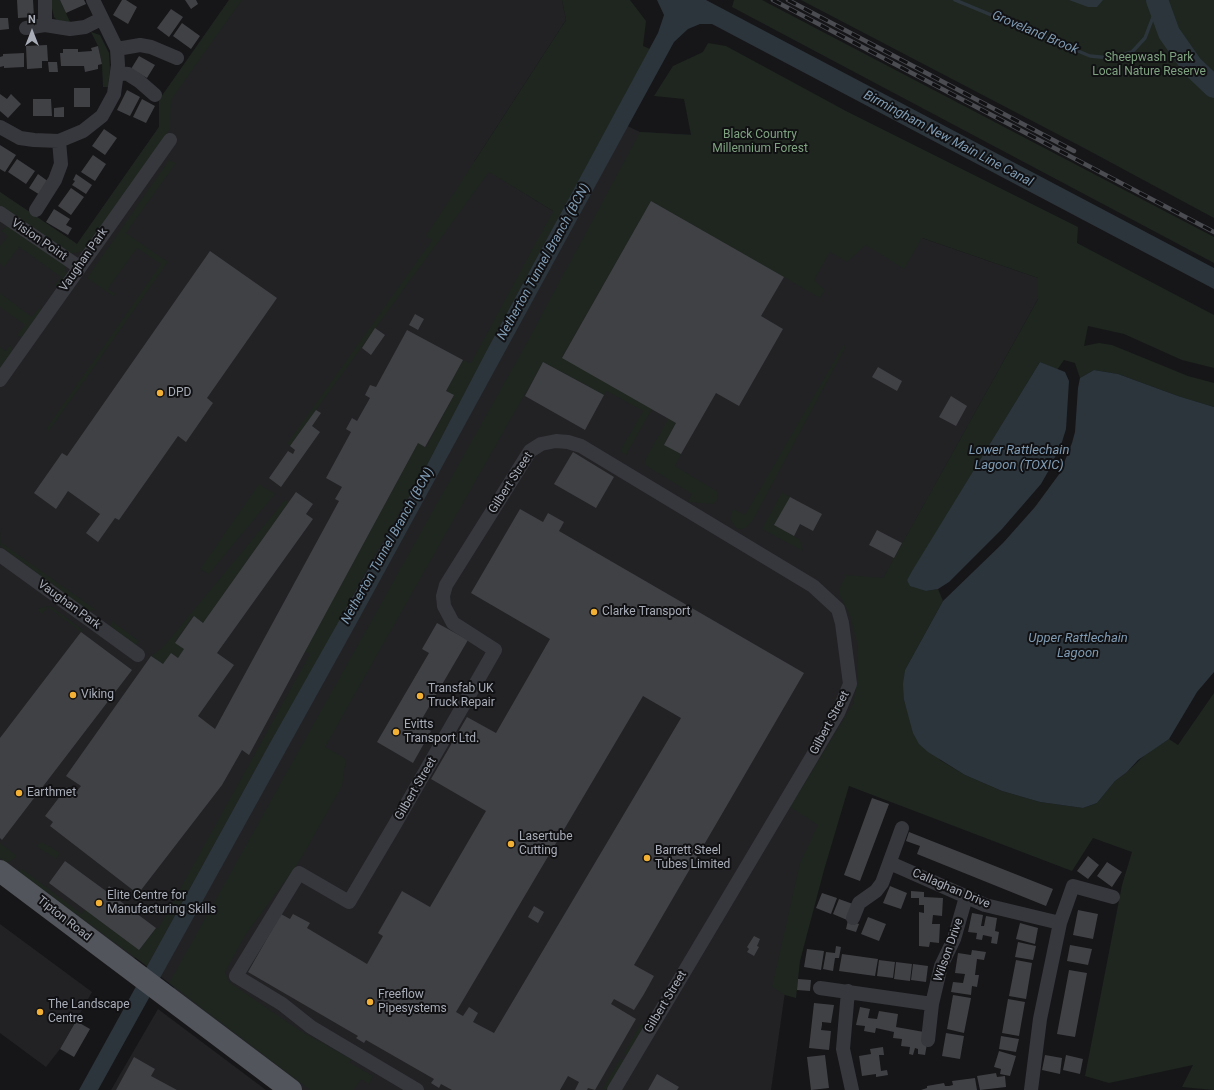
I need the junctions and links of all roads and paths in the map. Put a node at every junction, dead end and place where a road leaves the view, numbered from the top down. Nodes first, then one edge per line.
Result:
1 (45, 0) edge
2 (93, 0) edge
3 (101, 19) junction
4 (45, 25) junction
5 (26, 28) dead end
6 (117, 49) junction
7 (177, 58) dead end
8 (118, 73) junction
9 (155, 96) dead end
10 (0, 127) edge
11 (170, 140) dead end
12 (59, 141) junction
13 (36, 210) dead end
14 (0, 213) edge
15 (79, 267) junction
16 (0, 380) edge
17 (0, 555) edge
18 (138, 655) dead end
19 (902, 828) dead end
20 (890, 863) junction
21 (0, 871) edge
22 (966, 897) junction
23 (1113, 897) dead end
24 (853, 918) dead end
25 (1060, 923) junction
26 (820, 988) dead end
27 (848, 992) junction
28 (932, 1004) junction
29 (928, 1040) dead end
30 (287, 1089) edge
31 (417, 1090) edge
32 (614, 1090) edge
33 (852, 1090) edge
34 (1031, 1090) edge

1 - 4 street
2 - 3 street
3 - 4 street
3 - 6 street
4 - 5 street
6 - 7 street
6 - 8 street
8 - 9 street
8 - 12 street
10 - 12 street
11 - 15 street, Vaughan Park
12 - 13 street
14 - 15 street, Vision Point
15 - 16 street, Vaughan Park
17 - 18 street, Vaughan Park
19 - 20 street
20 - 22 street, Callaghan Drive
20 - 24 street
21 - 30 main road, Tipton Road
22 - 25 street, Callaghan Drive
22 - 28 street, Wilson Drive
23 - 25 street
25 - 34 street
26 - 27 street
27 - 28 street
27 - 33 street
28 - 29 street, Wilson Drive
31 - 32 street, Gilbert Street

